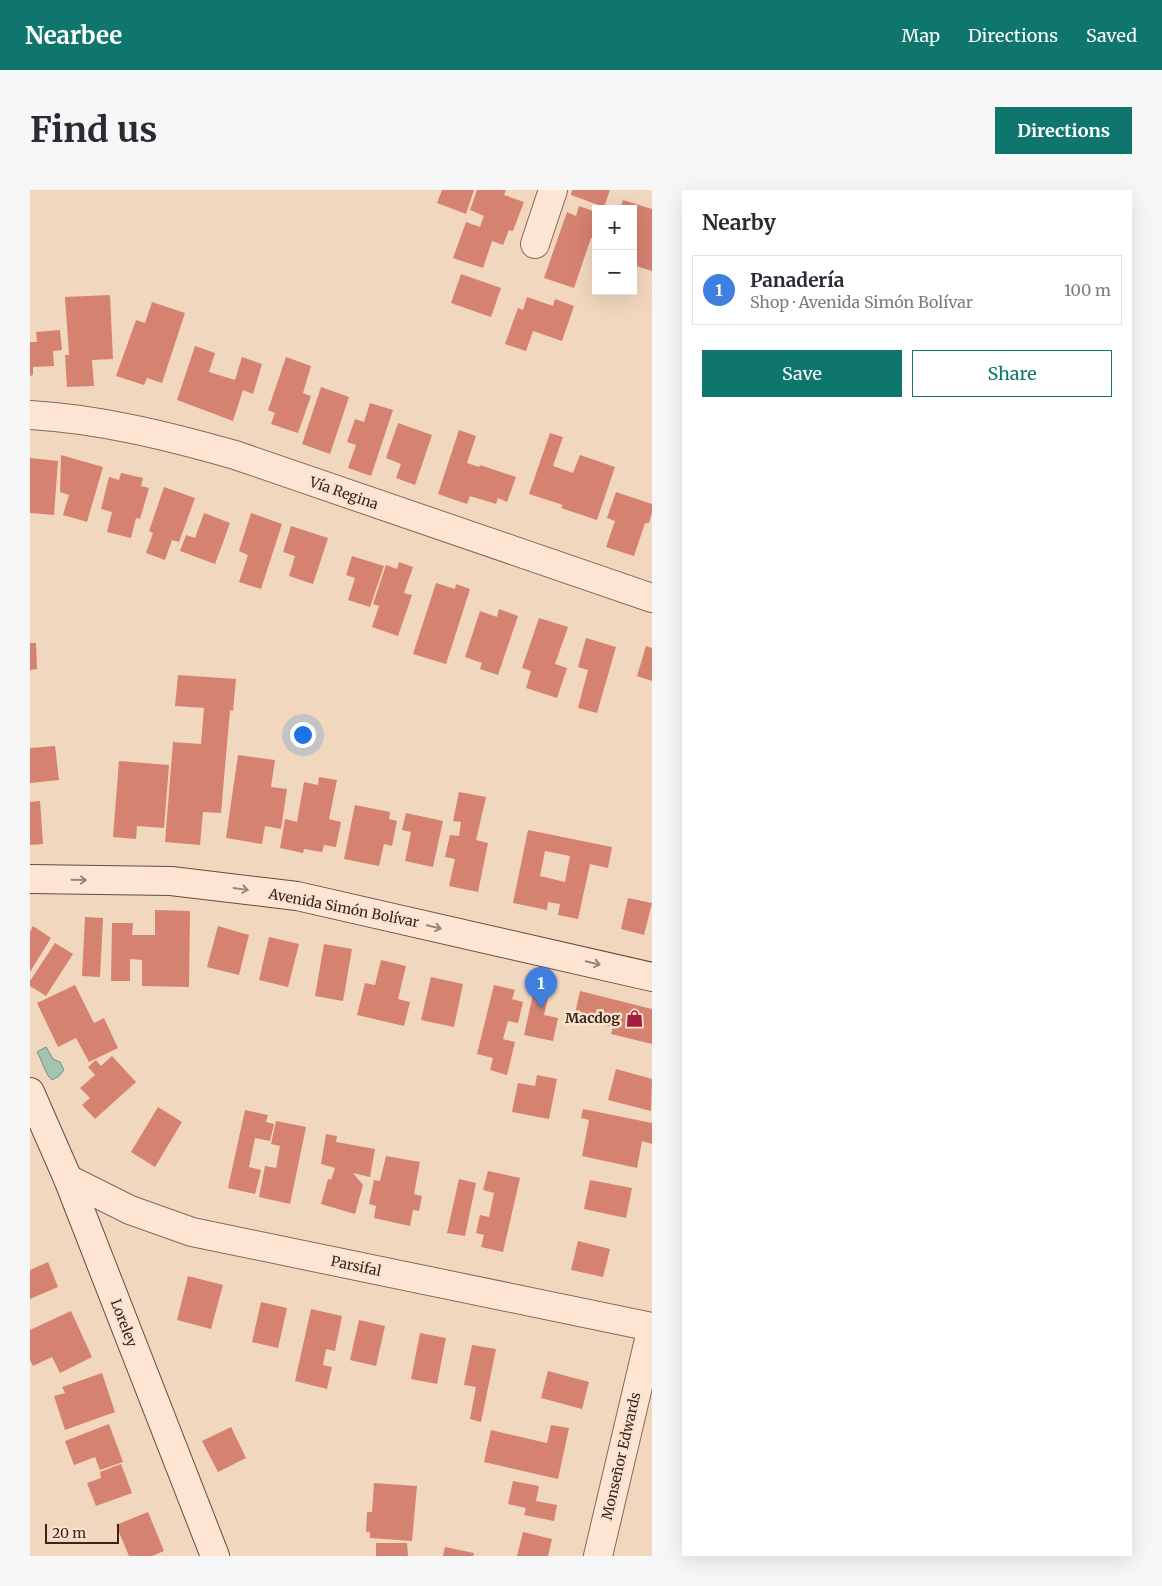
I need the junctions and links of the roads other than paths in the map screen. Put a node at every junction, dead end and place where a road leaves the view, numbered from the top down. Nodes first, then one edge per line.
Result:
1 (553, 190) edge
2 (535, 244) dead end
3 (30, 415) edge
4 (652, 598) edge
5 (30, 879) edge
6 (652, 977) edge
7 (30, 1092) edge
8 (68, 1179) junction
9 (652, 1327) edge
10 (215, 1556) edge
11 (598, 1556) edge

1 - 2 street
3 - 4 street, Vía Regina
5 -> 6 street, Avenida Simón Bolívar
7 - 8 street, Loreley
8 - 9 street, Parsifal
8 - 10 street, Loreley
9 - 11 street, Monseñor Edwards

